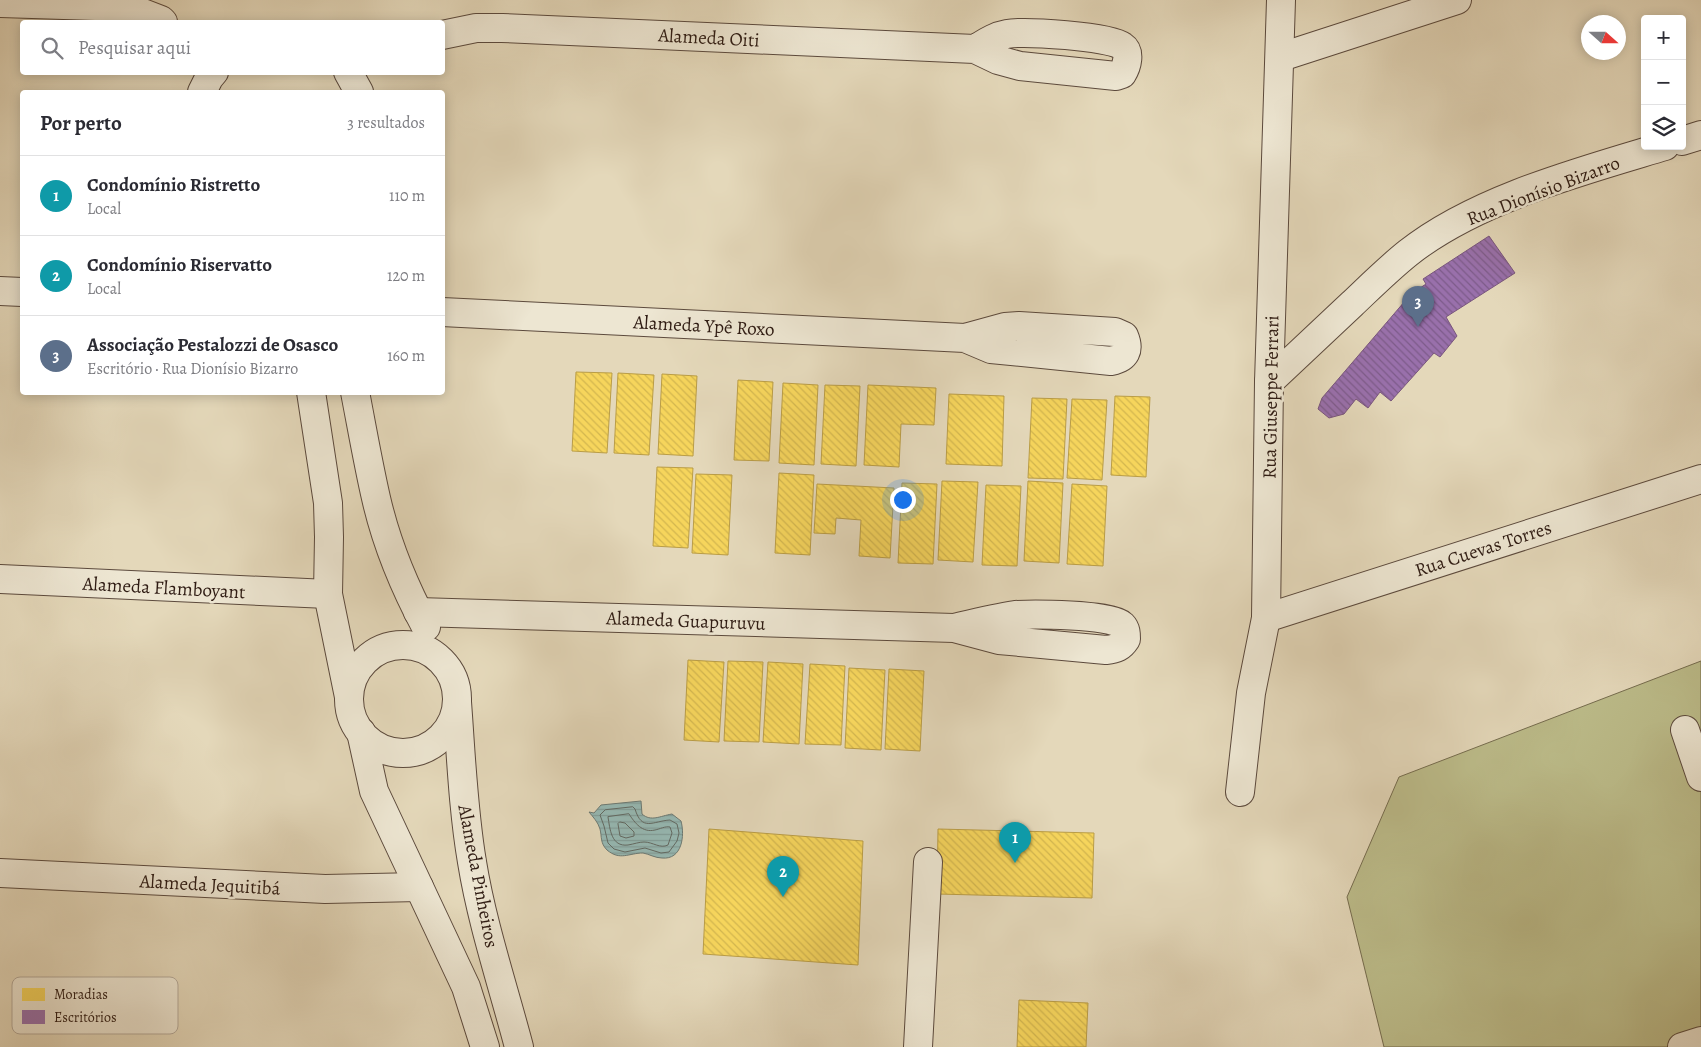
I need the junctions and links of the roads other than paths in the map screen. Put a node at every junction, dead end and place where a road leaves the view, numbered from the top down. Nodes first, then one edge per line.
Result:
1 (1282, 0) edge
2 (1457, 0) edge
3 (0, 3) edge
4 (161, 20) edge
5 (445, 34) edge
6 (975, 49) dead end
7 (1281, 57) junction
8 (1701, 135) edge
9 (1686, 140) edge
10 (1652, 150) edge
11 (0, 291) edge
12 (20, 292) edge
13 (445, 312) edge
14 (965, 338) dead end
15 (1269, 382) junction
16 (311, 395) edge
17 (357, 395) edge
18 (1701, 479) edge
19 (0, 579) edge
20 (328, 594) junction
21 (418, 612) junction
22 (1266, 618) junction
23 (954, 628) junction
24 (448, 668) junction
25 (349, 698) junction
26 (457, 702) junction
27 (1685, 730) dead end
28 (361, 732) junction
29 (1701, 777) edge
30 (1240, 792) dead end
31 (928, 862) dead end
32 (0, 874) edge
33 (419, 887) junction
34 (1701, 1041) edge
35 (485, 1047) edge
36 (519, 1047) edge
37 (918, 1047) edge
38 (1682, 1047) edge

1 - 7 street, Rua Giuseppe Ferrari
2 - 7 street
3 - 4 street
5 - 6 street, Alameda Oiti
7 - 15 street, Rua Giuseppe Ferrari
8 - 9 street
10 - 15 street, Rua Dionísio Bizarro
11 - 12 street
13 - 14 street, Alameda Ypê Roxo
15 - 22 street, Rua Giuseppe Ferrari
16 - 20 street
17 - 21 street
18 - 22 street, Rua Cuevas Torres
19 - 20 street, Alameda Flamboyant
20 - 25 street
21 - 23 street, Alameda Guapuruvu
21 - 24 street
22 - 30 street, Rua Giuseppe Ferrari
23 - 23 street, Alameda Guapuruvu
24 - 25 street
24 - 26 street
25 - 28 street
26 - 28 street
26 - 36 street, Alameda Pinheiros
27 - 29 street
28 - 33 street
31 - 37 street
32 - 33 street, Alameda Jequitibá
33 - 35 street
34 - 38 street

